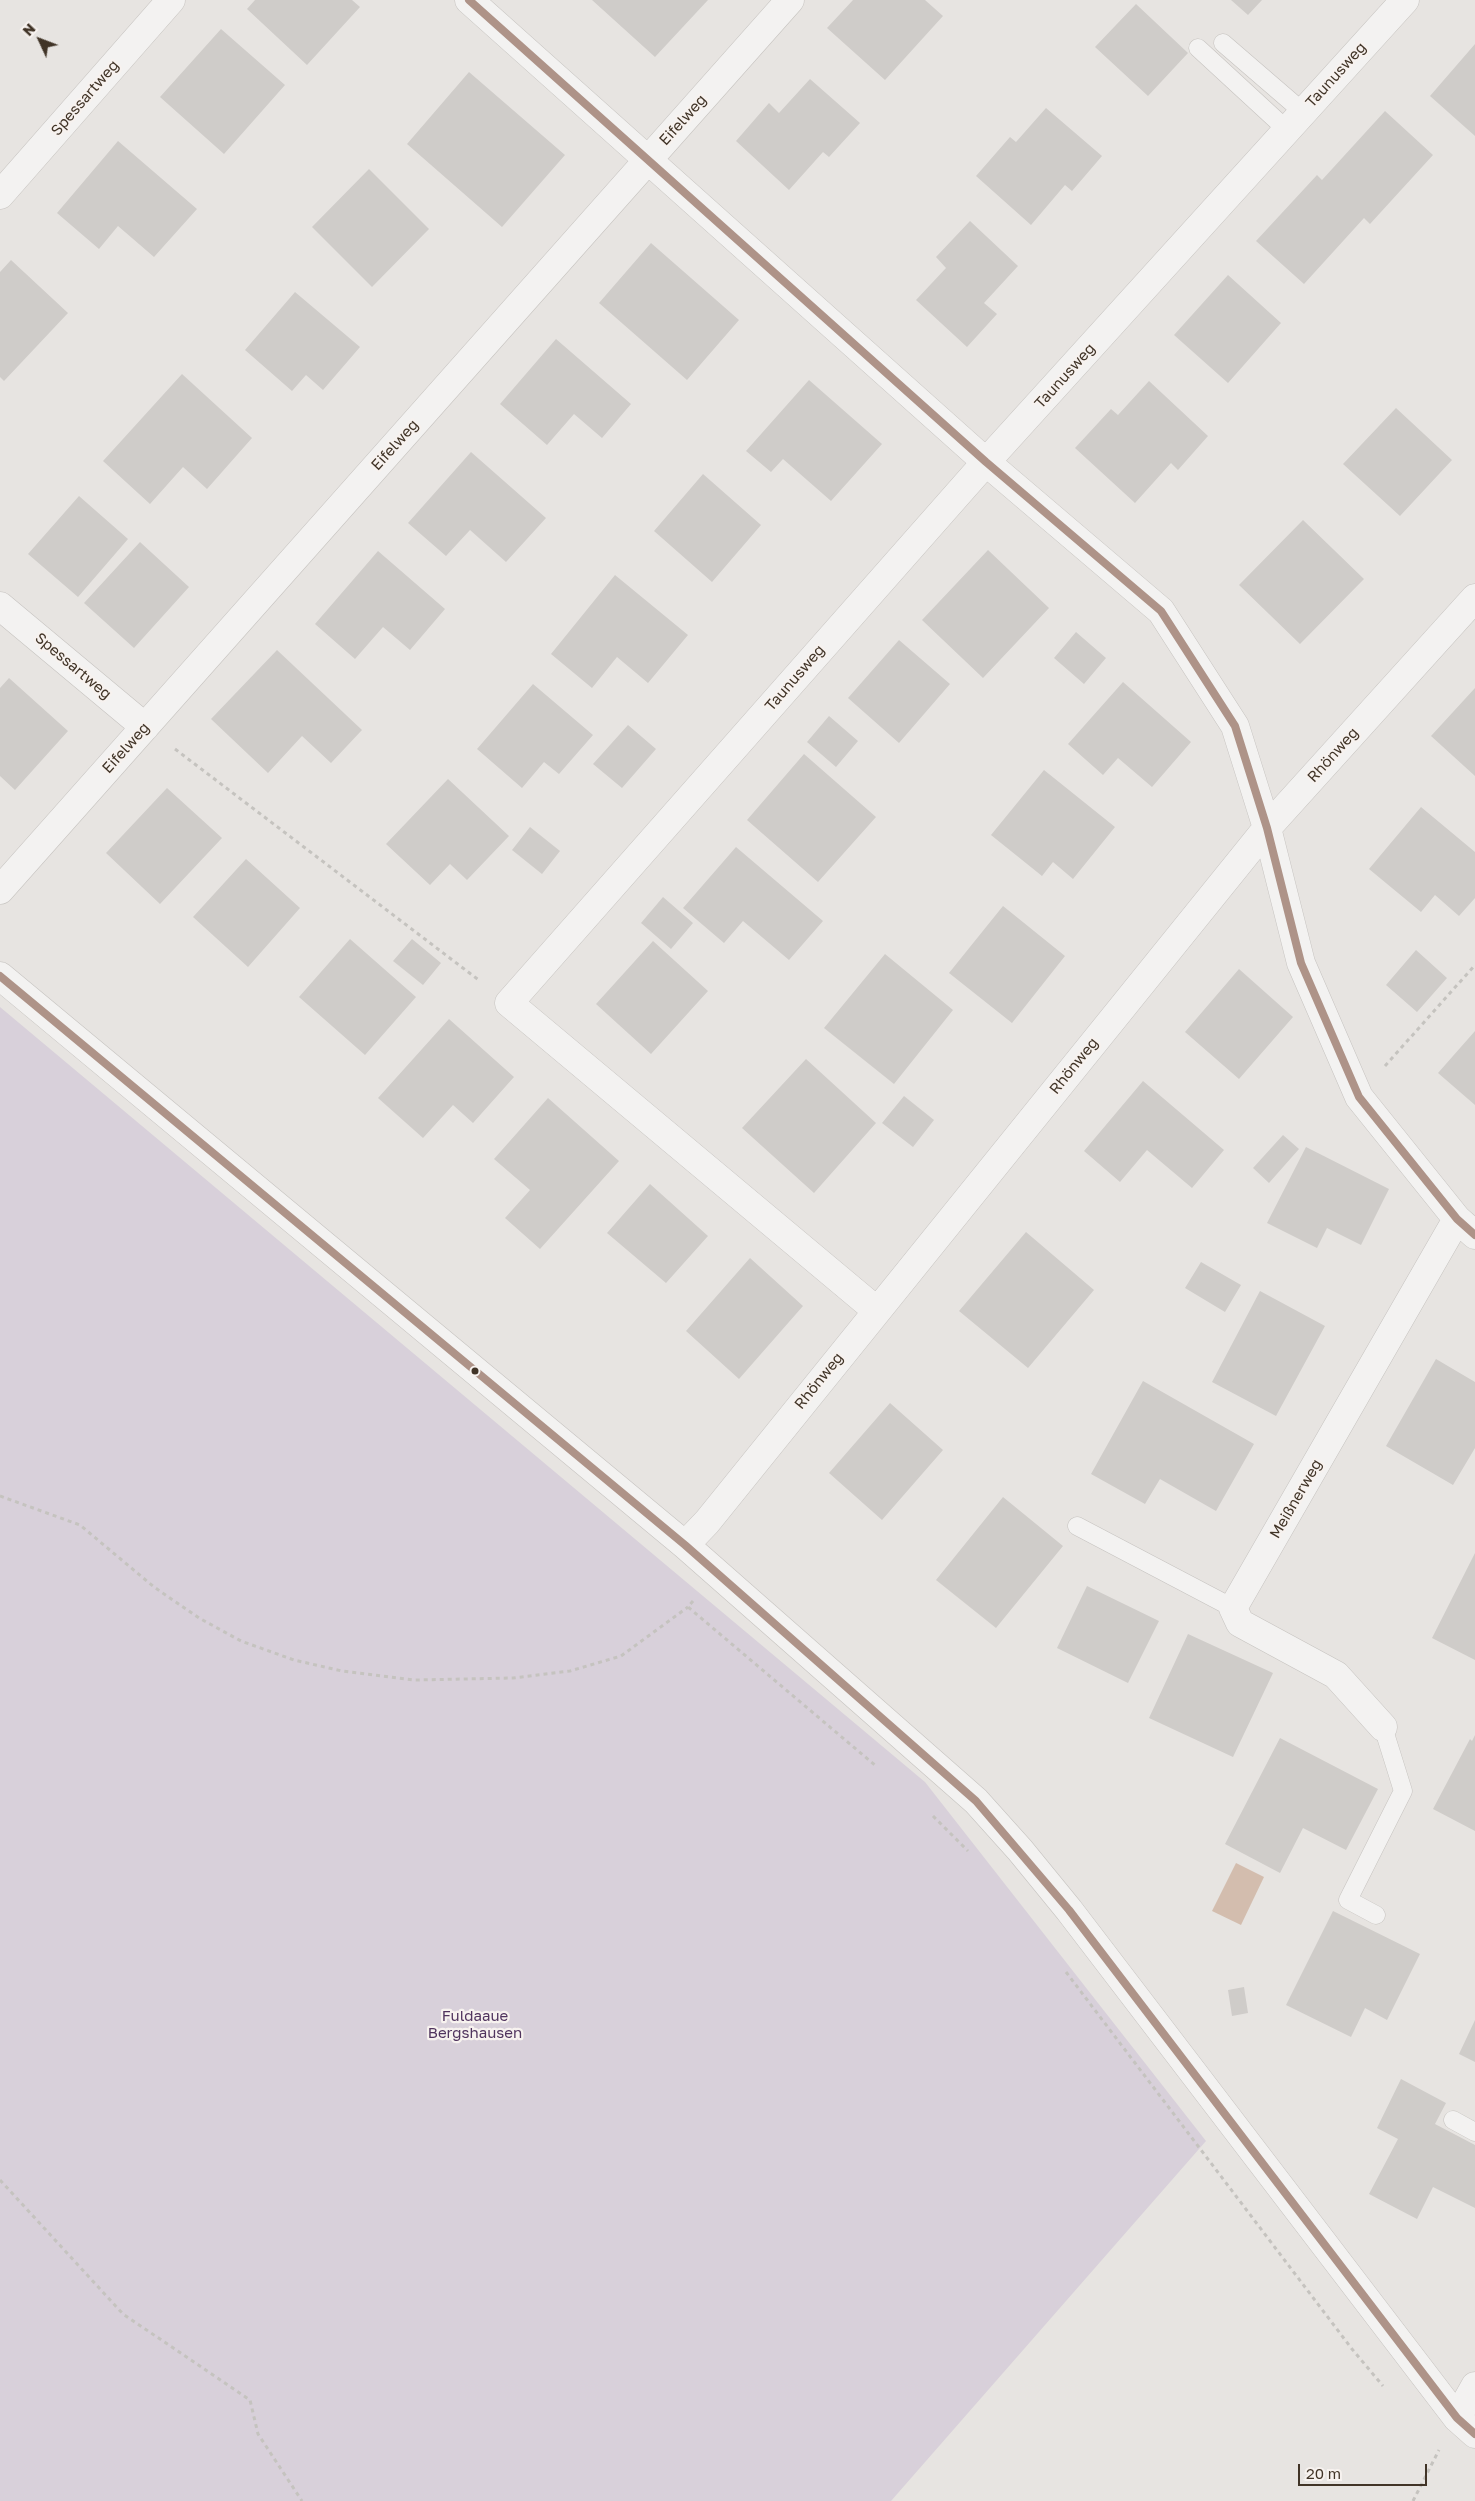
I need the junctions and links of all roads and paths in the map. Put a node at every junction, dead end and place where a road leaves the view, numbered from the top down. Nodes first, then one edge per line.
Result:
1 (171, 0) edge
2 (469, 0) edge
3 (790, 0) edge
4 (1405, 0) edge
5 (1224, 43) dead end
6 (1198, 48) dead end
7 (1295, 121) junction
8 (648, 160) junction
9 (0, 195) edge
10 (986, 462) junction
11 (1475, 598) edge
12 (0, 606) edge
13 (146, 727) junction
14 (1267, 828) junction
15 (0, 890) edge
16 (1475, 965) edge
17 (0, 976) edge
18 (509, 1003) junction
19 (1359, 1096) junction
20 (1466, 1227) edge
21 (876, 1310) junction
22 (0, 1496) edge
23 (1076, 1526) dead end
24 (685, 1545) junction
25 (717, 1573) junction
26 (688, 1607) junction
27 (1233, 1608) junction
28 (1383, 1727) joint
29 (878, 1767) dead end
30 (930, 1812) dead end
31 (971, 1854) dead end
32 (1376, 1915) dead end
33 (1064, 1969) dead end
34 (1453, 2120) dead end
35 (1475, 2132) edge
36 (0, 2180) edge
37 (1475, 2386) edge
38 (1386, 2389) dead end
39 (1466, 2426) edge
40 (1443, 2443) dead end
41 (302, 2501) edge
42 (1413, 2501) edge

1 - 9 street, Spessartweg
2 - 8 street
3 - 8 street, Eifelweg
4 - 7 street, Taunusweg
5 - 7 lane
6 - 7 lane
7 - 10 street, Taunusweg
8 - 10 street
8 - 13 street, Eifelweg
10 - 14 street
10 - 18 street, Taunusweg
11 - 14 street, Rhönweg
12 - 13 street, Spessartweg
13 - 15 street, Eifelweg
13 - 18 path
14 - 19 street
14 - 21 street, Rhönweg
16 - 19 path
17 - 24 street
18 - 21 street
19 - 20 street
20 - 27 street, Meißnerweg
21 - 24 street, Rhönweg
22 - 26 path
23 - 27 lane
24 - 25 street
25 - 26 path
25 - 39 street
26 - 29 path
27 - 28 street
28 - 32 lane
30 - 31 path
33 - 38 path
34 - 35 lane
36 - 41 path
37 - 39 street
40 - 42 path

